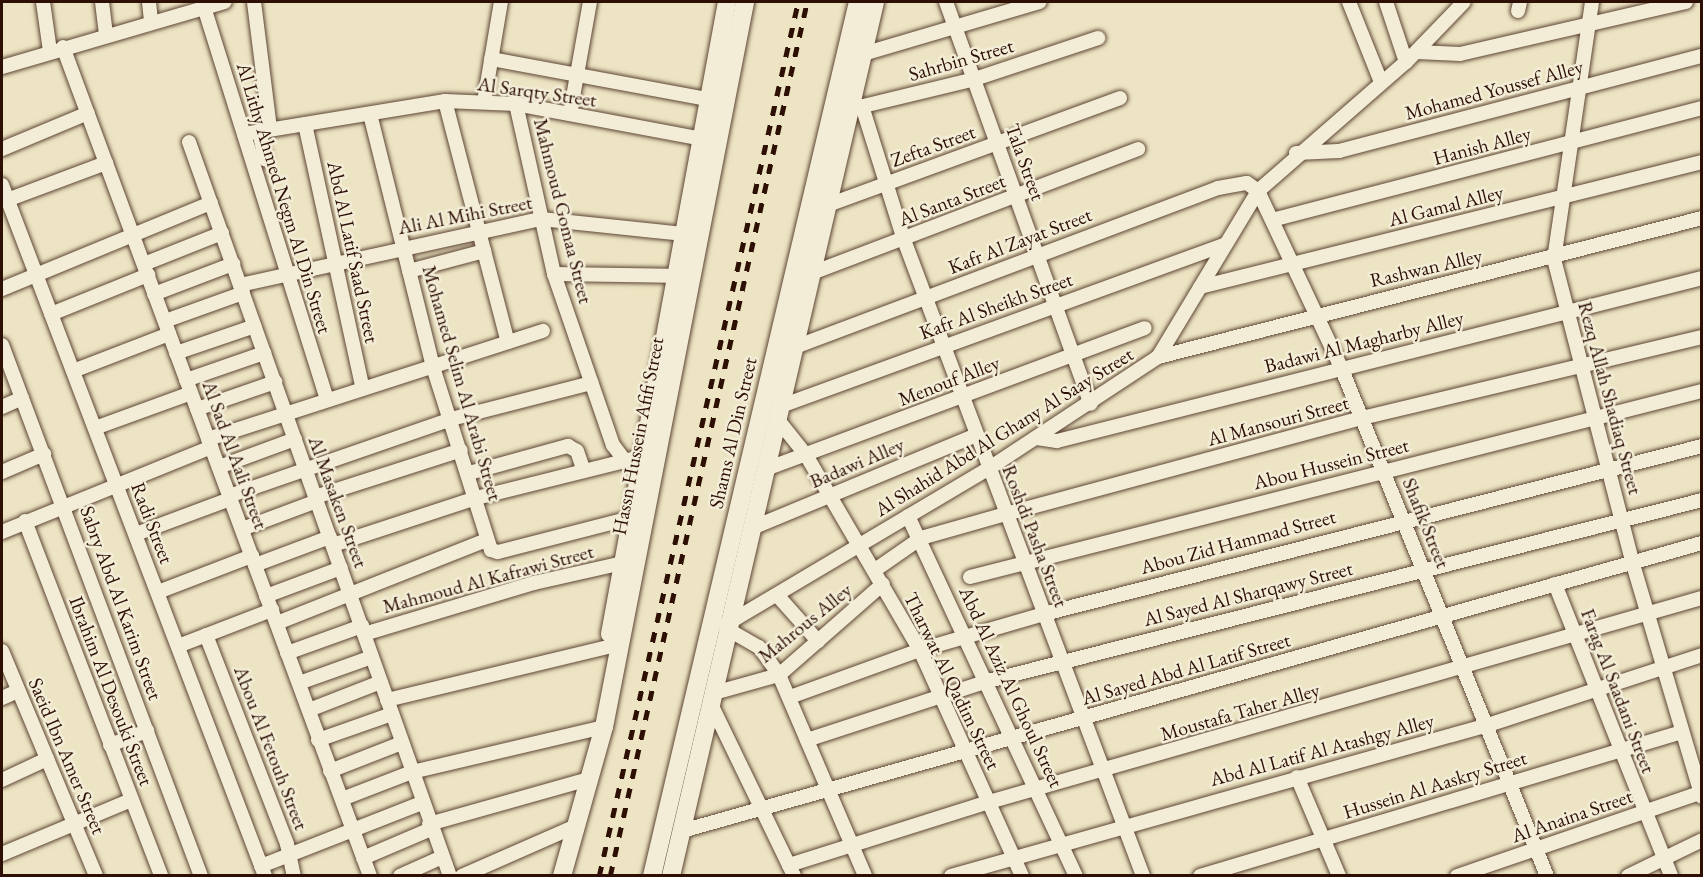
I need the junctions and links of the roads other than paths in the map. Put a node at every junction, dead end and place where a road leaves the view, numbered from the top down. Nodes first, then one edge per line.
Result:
1 (43, 2) edge
2 (102, 2) edge
3 (149, 2) edge
4 (225, 2) edge
5 (254, 2) edge
6 (501, 2) edge
7 (590, 2) edge
8 (727, 2) edge
9 (745, 2) edge
10 (858, 2) edge
11 (876, 2) edge
12 (946, 2) edge
13 (1040, 2) edge
14 (1349, 2) edge
15 (1386, 2) edge
16 (1464, 2) edge
17 (1592, 2) edge
18 (1686, 2) edge
19 (200, 6) edge
20 (151, 22) junction
21 (1588, 23) junction
22 (955, 25) junction
23 (106, 35) junction
24 (1098, 38) dead end
25 (57, 49) junction
26 (1417, 52) junction
27 (863, 54) junction
28 (1701, 56) edge
29 (492, 59) junction
30 (1406, 62) junction
31 (2, 68) edge
32 (577, 75) junction
33 (975, 79) junction
34 (1381, 82) junction
35 (1579, 88) junction
36 (1120, 98) dead end
37 (445, 101) junction
38 (717, 101) junction
39 (484, 102) junction
40 (516, 104) junction
41 (856, 108) junction
42 (1701, 108) edge
43 (832, 112) junction
44 (88, 113) junction
45 (370, 114) junction
46 (570, 114) junction
47 (305, 124) junction
48 (265, 130) junction
49 (244, 134) junction
50 (710, 140) junction
51 (189, 142) dead end
52 (997, 142) junction
53 (1570, 142) junction
54 (2, 148) edge
55 (1138, 149) dead end
56 (1296, 153) junction
57 (265, 159) dead end
58 (1701, 162) edge
59 (106, 163) junction
60 (886, 184) junction
61 (2, 185) edge
62 (1258, 191) junction
63 (1016, 196) junction
64 (1562, 198) junction
65 (7, 200) junction
66 (211, 203) junction
67 (828, 205) junction
68 (1701, 218) edge
69 (542, 219) junction
70 (1272, 220) junction
71 (478, 228) junction
72 (222, 233) junction
73 (133, 235) junction
74 (692, 235) junction
75 (904, 240) junction
76 (1225, 244) junction
77 (403, 246) junction
78 (484, 251) junction
79 (1038, 254) junction
80 (1554, 259) junction
81 (335, 262) junction
82 (233, 264) junction
83 (1292, 264) junction
84 (146, 270) junction
85 (409, 271) junction
86 (812, 273) junction
87 (36, 274) junction
88 (287, 274) junction
89 (554, 274) junction
90 (684, 276) junction
91 (1701, 278) edge
92 (1200, 287) junction
93 (2, 289) edge
94 (242, 289) junction
95 (154, 294) junction
96 (927, 297) junction
97 (1056, 305) junction
98 (1567, 311) junction
99 (51, 314) junction
100 (1315, 314) junction
101 (255, 326) junction
102 (167, 328) junction
103 (1145, 328) dead end
104 (543, 331) dead end
105 (1701, 337) edge
106 (508, 342) junction
107 (2, 345) edge
108 (945, 345) junction
109 (795, 346) junction
110 (176, 353) junction
111 (264, 353) junction
112 (1074, 355) junction
113 (1158, 357) junction
114 (433, 367) junction
115 (1341, 367) junction
116 (1581, 367) junction
117 (73, 372) junction
118 (274, 382) junction
119 (591, 383) junction
120 (189, 386) junction
121 (363, 389) junction
122 (1701, 391) edge
123 (963, 397) junction
124 (22, 398) junction
125 (327, 400) junction
126 (1091, 404) junction
127 (2, 407) edge
128 (197, 409) junction
129 (779, 413) junction
130 (286, 414) junction
131 (1362, 418) junction
132 (451, 419) junction
133 (1595, 419) junction
134 (95, 428) junction
135 (976, 435) junction
136 (1037, 438) junction
137 (295, 439) junction
138 (210, 443) junction
139 (1701, 446) edge
140 (461, 450) junction
141 (44, 454) junction
142 (806, 455) junction
143 (643, 456) junction
144 (625, 461) junction
145 (219, 467) junction
146 (1608, 467) junction
147 (305, 468) junction
148 (766, 469) junction
149 (988, 469) junction
150 (584, 471) junction
151 (1383, 471) junction
152 (2, 472) edge
153 (469, 472) junction
154 (116, 482) junction
155 (829, 496) junction
156 (230, 497) junction
157 (476, 498) junction
158 (316, 499) junction
159 (1701, 500) edge
160 (63, 504) junction
161 (1006, 514) junction
162 (639, 516) junction
163 (908, 516) junction
164 (1403, 519) junction
165 (1622, 520) junction
166 (25, 521) junction
167 (752, 528) junction
168 (242, 529) junction
169 (2, 532) edge
170 (136, 534) junction
171 (921, 538) junction
172 (487, 540) junction
173 (331, 541) junction
174 (1701, 543) edge
175 (860, 544) junction
176 (253, 561) junction
177 (1632, 561) junction
178 (623, 563) junction
179 (1025, 563) junction
180 (341, 568) junction
181 (1424, 569) junction
182 (875, 570) junction
183 (969, 577) dead end
184 (883, 584) junction
185 (1555, 584) junction
186 (158, 592) junction
187 (350, 595) junction
188 (777, 595) junction
189 (266, 596) junction
190 (1701, 598) edge
191 (1044, 614) junction
192 (1648, 614) junction
193 (1443, 615) junction
194 (274, 617) junction
195 (729, 626) junction
196 (363, 630) junction
197 (709, 633) junction
198 (206, 635) junction
199 (1575, 635) junction
200 (967, 637) junction
201 (818, 641) junction
202 (178, 646) junction
203 (607, 647) junction
204 (920, 650) junction
205 (2, 651) edge
206 (287, 653) junction
207 (1701, 656) edge
208 (372, 657) junction
209 (1061, 662) junction
210 (1464, 667) junction
211 (1663, 668) junction
212 (779, 675) junction
213 (988, 681) junction
214 (381, 682) junction
215 (299, 683) junction
216 (1596, 690) junction
217 (18, 691) junction
218 (941, 696) junction
219 (790, 697) junction
220 (2, 698) edge
221 (713, 699) junction
222 (387, 700) junction
223 (309, 710) junction
224 (392, 714) junction
225 (1083, 719) junction
226 (1488, 725) junction
227 (598, 727) junction
228 (147, 731) junction
229 (1682, 732) junction
230 (318, 740) junction
231 (807, 740) junction
232 (1015, 740) junction
233 (402, 743) junction
234 (110, 745) junction
235 (1620, 751) junction
236 (967, 754) junction
237 (47, 759) junction
238 (330, 771) junction
239 (412, 772) junction
240 (1102, 772) junction
241 (1297, 777) junction
242 (583, 779) junction
243 (2, 780) edge
244 (1512, 782) junction
245 (1036, 789) junction
246 (830, 792) junction
247 (1701, 794) edge
248 (342, 799) junction
249 (131, 800) junction
250 (989, 802) junction
251 (422, 803) junction
252 (762, 811) junction
253 (1644, 812) junction
254 (74, 824) junction
255 (1122, 824) junction
256 (430, 827) junction
257 (569, 827) junction
258 (353, 830) junction
259 (682, 831) junction
260 (1325, 838) junction
261 (1701, 840) edge
262 (1060, 841) junction
263 (852, 844) junction
264 (1536, 849) junction
265 (2, 854) edge
266 (286, 856) junction
267 (1013, 856) junction
268 (442, 857) junction
269 (363, 858) junction
270 (1664, 858) junction
271 (263, 871) edge
272 (792, 871) edge
273 (1335, 874) edge
274 (96, 876) edge
275 (160, 876) edge
276 (201, 876) edge
277 (294, 876) edge
278 (370, 876) edge
279 (400, 876) edge
280 (450, 876) edge
281 (462, 876) edge
282 (549, 876) edge
283 (562, 876) edge
284 (652, 876) edge
285 (671, 876) edge
286 (865, 876) edge
287 (951, 876) edge
288 (1022, 876) edge
289 (1076, 876) edge
290 (1143, 876) edge
291 (1200, 876) edge
292 (1457, 876) edge
293 (1547, 876) edge
294 (1628, 876) edge
295 (1671, 876) edge

1 - 25 street, Al Sad Al Aali Street
2 - 23 street
3 - 20 street
4 - 19 street
5 - 48 street
6 - 29 street
7 - 32 street
8 - 38 street, Hassn Hussein Afifi Street
9 - 38 street, Hassn Hussein Afifi Street
10 - 43 street, Shams Al Din Street
11 - 27 street, Shams Al Din Street
12 - 22 street, Tala Street
13 - 22 street
14 - 34 street
15 - 30 street
16 - 26 street, Al Shahid Abd Al Ghany Al Saay Street
17 - 21 street, Rezq Allah Shadiaq Street
18 - 21 street
19 - 20 street
19 - 49 street, Al Lithy Ahmed Negm Al Din Street
20 - 23 street
21 - 26 street
21 - 35 street, Rezq Allah Shadiaq Street
22 - 27 street
22 - 33 street, Tala Street
23 - 25 street
24 - 33 street, Sahrbin Street
25 - 31 street
25 - 44 street, Al Sad Al Aali Street
26 - 30 street, Al Shahid Abd Al Ghany Al Saay Street
27 - 41 street, Shams Al Din Street
28 - 35 street, Mohamed Youssef Alley
29 - 32 street
29 - 39 street
30 - 34 street, Al Shahid Abd Al Ghany Al Saay Street
32 - 38 street
32 - 46 street
33 - 41 street, Sahrbin Street
33 - 52 street, Tala Street
34 - 56 street, Al Shahid Abd Al Ghany Al Saay Street
35 - 53 street, Rezq Allah Shadiaq Street
35 - 56 street, Mohamed Youssef Alley
36 - 52 street, Zefta Street
37 - 39 street, Al Sarqty Street
37 - 45 street, Al Sarqty Street
37 - 71 street
38 - 50 street, Hassn Hussein Afifi Street
39 - 40 street, Al Sarqty Street
40 - 46 street, Al Sarqty Street
40 - 69 street, Mahmoud Gomaa Street
41 - 43 street, Sahrbin Street
41 - 60 street, Roshdi Pasha Street
41 - 67 street, Shams Al Din Street
42 - 53 street, Hanish Alley
43 - 197 street, Shams Al Din Street
44 - 54 street
44 - 59 street, Al Sad Al Aali Street
45 - 47 street, Al Sarqty Street
45 - 77 street, Mohamed Selim Al Arabi Street
46 - 50 street, Al Sarqty Street
47 - 48 street, Al Sarqty Street
47 - 81 street, Abd Al Latif Saad Street
48 - 49 street, Al Sarqty Street
48 - 57 street
49 - 88 street, Al Lithy Ahmed Negm Al Din Street
50 - 74 street, Hassn Hussein Afifi Street
51 - 66 street, Al Masaken Street
52 - 60 street, Zefta Street
52 - 63 street, Tala Street
53 - 64 street, Rezq Allah Shadiaq Street
53 - 70 street, Hanish Alley
55 - 63 street, Al Santa Street
56 - 62 street, Al Shahid Abd Al Ghany Al Saay Street
58 - 64 street, Al Gamal Alley
59 - 65 street
59 - 73 street, Al Sad Al Aali Street
60 - 67 street, Zefta Street
60 - 75 street, Roshdi Pasha Street
61 - 65 street, Radi Street
62 - 70 street, Shafik Street
62 - 76 street, Al Shahid Abd Al Ghany Al Saay Street
62 - 79 street, Kafr Al Zayat Street
63 - 75 street, Al Santa Street
63 - 79 street, Tala Street
64 - 80 street, Rezq Allah Shadiaq Street
64 - 83 street, Al Gamal Alley
65 - 87 street, Radi Street
66 - 72 street, Al Masaken Street
66 - 73 street
67 - 86 street, Shams Al Din Street
68 - 80 street, Rashwan Alley
69 - 71 street, Ali Al Mihi Street
69 - 74 street, Ali Al Mihi Street
69 - 89 street, Mahmoud Gomaa Street
70 - 83 street, Shafik Street
71 - 77 street, Ali Al Mihi Street
71 - 78 street
72 - 82 street, Al Masaken Street
72 - 84 street
73 - 84 street, Al Sad Al Aali Street
73 - 87 street
74 - 90 street, Hassn Hussein Afifi Street
75 - 86 street, Al Santa Street
75 - 96 street, Roshdi Pasha Street
76 - 92 street, Al Shahid Abd Al Ghany Al Saay Street
76 - 97 street, Kafr Al Sheikh Street
77 - 81 street, Ali Al Mihi Street
77 - 85 street, Mohamed Selim Al Arabi Street
78 - 85 street
78 - 106 street
79 - 96 street, Kafr Al Zayat Street
79 - 97 street, Tala Street
80 - 98 street, Rezq Allah Shadiaq Street
80 - 100 street, Rashwan Alley
81 - 88 street, Ali Al Mihi Street
81 - 121 street, Abd Al Latif Saad Street
82 - 94 street, Al Masaken Street
82 - 95 street
83 - 92 street, Al Gamal Alley
83 - 100 street, Shafik Street
84 - 95 street, Al Sad Al Aali Street
84 - 99 street
85 - 114 street, Mohamed Selim Al Arabi Street
86 - 109 street, Shams Al Din Street
87 - 93 street
87 - 99 street, Radi Street
88 - 94 street, Ali Al Mihi Street
88 - 125 street, Al Lithy Ahmed Negm Al Din Street
89 - 90 street
89 - 119 street, Mahmoud Gomaa Street
90 - 143 street, Hassn Hussein Afifi Street
90 - 162 street, Hassn Hussein Afifi Street
91 - 98 street, Badawi Al Magharby Alley
92 - 113 street, Al Shahid Abd Al Ghany Al Saay Street
94 - 101 street, Al Masaken Street
94 - 102 street, Ali Al Mihi Street
95 - 102 street, Al Sad Al Aali Street
96 - 108 street, Roshdi Pasha Street
96 - 109 street, Kafr Al Zayat Street
97 - 108 street, Kafr Al Sheikh Street
97 - 112 street, Tala Street
98 - 115 street, Badawi Al Magharby Alley
98 - 116 street, Rezq Allah Shadiaq Street
99 - 117 street, Radi Street
100 - 113 street, Rashwan Alley
100 - 115 street, Shafik Street
101 - 110 street
101 - 111 street, Al Masaken Street
102 - 110 street, Al Sad Al Aali Street
102 - 117 street, Ali Al Mihi Street
103 - 112 street, Menouf Alley
104 - 106 street
105 - 116 street, Al Mansouri Street
106 - 114 street
107 - 124 street, Sabry Abd Al Karim Street
108 - 123 street, Roshdi Pasha Street
108 - 129 street, Kafr Al Sheikh Street
109 - 129 street, Shams Al Din Street
110 - 120 street, Al Sad Al Aali Street
111 - 118 street, Al Masaken Street
111 - 120 street
112 - 123 street, Menouf Alley
112 - 126 street, Tala Street
113 - 126 street, Al Shahid Abd Al Ghany Al Saay Street
114 - 121 street
114 - 132 street, Mohamed Selim Al Arabi Street
115 - 131 street, Shafik Street
115 - 136 street, Badawi Al Magharby Alley
116 - 131 street, Al Mansouri Street
116 - 133 street, Rezq Allah Shadiaq Street
117 - 134 street, Radi Street
118 - 128 street
118 - 130 street, Al Masaken Street
119 - 132 street
119 - 144 street, Mahmoud Gomaa Street
120 - 128 street, Al Sad Al Aali Street
120 - 134 street
121 - 125 street
122 - 133 street, Abou Hussein Street
123 - 135 street, Roshdi Pasha Street
123 - 142 street, Menouf Alley
124 - 127 street
124 - 141 street, Sabry Abd Al Karim Street
125 - 130 street
126 - 136 street, Al Shahid Abd Al Ghany Al Saay Street
128 - 138 street, Al Sad Al Aali Street
129 - 142 street, Tharwat Al Qadim Street
129 - 148 street, Shams Al Din Street
130 - 137 street, Al Masaken Street
130 - 138 street
131 - 151 street, Shafik Street
131 - 161 street, Al Mansouri Street
132 - 140 street, Mohamed Selim Al Arabi Street
132 - 147 street
133 - 146 street, Rezq Allah Shadiaq Street
133 - 151 street, Abou Hussein Street
134 - 154 street, Radi Street
135 - 149 street, Roshdi Pasha Street
135 - 155 street, Badawi Alley
136 - 149 street, Al Shahid Abd Al Ghany Al Saay Street
137 - 145 street
137 - 147 street, Al Masaken Street
138 - 145 street, Al Sad Al Aali Street
138 - 154 street
139 - 146 street, Abou Zid Hammad Street
140 - 153 street, Mohamed Selim Al Arabi Street
140 - 158 street
141 - 152 street
141 - 160 street, Sabry Abd Al Karim Street
142 - 148 street, Menouf Alley
142 - 155 street, Tharwat Al Qadim Street
143 - 144 street
143 - 162 street, Hassn Hussein Afifi Street
144 - 150 street
145 - 156 street, Al Sad Al Aali Street
146 - 164 street, Abou Zid Hammad Street
146 - 165 street, Rezq Allah Shadiaq Street
147 - 156 street
147 - 158 street, Al Masaken Street
148 - 167 street, Shams Al Din Street
149 - 161 street, Roshdi Pasha Street
149 - 163 street, Al Shahid Abd Al Ghany Al Saay Street
150 - 153 street
150 - 157 street
151 - 164 street, Shafik Street
151 - 179 street, Abou Hussein Street
153 - 157 street, Mohamed Selim Al Arabi Street
154 - 160 street
154 - 170 street, Radi Street
155 - 167 street, Badawi Alley
155 - 175 street, Tharwat Al Qadim Street
156 - 168 street, Al Sad Al Aali Street
156 - 170 street
157 - 172 street, Mohamed Selim Al Arabi Street
157 - 173 street
158 - 168 street
158 - 173 street, Al Masaken Street
159 - 165 street, Al Sayed Al Sharqawy Street
160 - 166 street
160 - 228 street, Sabry Abd Al Karim Street
161 - 171 street, Al Mansouri Street
161 - 179 street, Roshdi Pasha Street
162 - 172 street, Mohamed Selim Al Arabi Street
162 - 178 street, Hassn Hussein Afifi Street
162 - 227 street, Hassn Hussein Afifi Street
163 - 171 street, Abd Al Aziz Al Ghoul Street
163 - 175 street, Al Shahid Abd Al Ghany Al Saay Street
164 - 181 street, Shafik Street
164 - 191 street, Abou Zid Hammad Street
165 - 177 street, Rezq Allah Shadiaq Street
165 - 181 street, Al Sayed Al Sharqawy Street
166 - 169 street
166 - 234 street, Ibrahim Al Desouki Street
167 - 195 street, Shams Al Din Street
168 - 176 street, Al Sad Al Aali Street
170 - 186 street, Radi Street
171 - 182 street, Al Mansouri Street
171 - 200 street, Abd Al Aziz Al Ghoul Street
172 - 187 street
173 - 176 street
173 - 180 street, Al Masaken Street
174 - 177 street, Al Sayed Abd Al Latif Street
175 - 182 street, Tharwat Al Qadim Street
175 - 188 street, Al Shahid Abd Al Ghany Al Saay Street
176 - 186 street
176 - 189 street, Al Sad Al Aali Street
177 - 185 street, Al Sayed Abd Al Latif Street
177 - 192 street, Rezq Allah Shadiaq Street
178 - 196 street, Mahmoud Al Kafrawi Street
178 - 203 street, Hassn Hussein Afifi Street
179 - 183 street, Abou Hussein Street
179 - 191 street, Roshdi Pasha Street
180 - 187 street, Al Masaken Street
180 - 189 street
181 - 193 street, Shafik Street
181 - 209 street, Al Sayed Al Sharqawy Street
182 - 184 street, Tharwat Al Qadim Street
184 - 201 street, Mahrous Alley
184 - 204 street, Tharwat Al Qadim Street
185 - 193 street, Al Sayed Abd Al Latif Street
185 - 199 street, Farag Al Saadani Street
186 - 202 street, Radi Street
187 - 194 street
187 - 196 street, Al Masaken Street
188 - 195 street, Al Shahid Abd Al Ghany Al Saay Street
188 - 201 street
189 - 194 street, Al Sad Al Aali Street
190 - 192 street, Moustafa Taher Alley
191 - 200 street, Abou Zid Hammad Street
191 - 209 street, Roshdi Pasha Street
192 - 199 street, Moustafa Taher Alley
192 - 211 street, Rezq Allah Shadiaq Street
193 - 210 street, Shafik Street
193 - 225 street, Al Sayed Abd Al Latif Street
194 - 198 street
194 - 206 street, Al Sad Al Aali Street
195 - 197 street, Al Shahid Abd Al Ghany Al Saay Street
195 - 212 street
195 - 221 street, Shams Al Din Street
196 - 206 street, Mahmoud Al Kafrawi Street
196 - 208 street, Al Masaken Street
197 - 284 street, Shams Al Din Street
198 - 202 street
198 - 266 street, Abou Al Fetouh Street
199 - 210 street, Moustafa Taher Alley
199 - 216 street, Farag Al Saadani Street
200 - 204 street, Abou Zid Hammad Street
200 - 213 street, Abd Al Aziz Al Ghoul Street
201 - 212 street, Mahrous Alley
202 - 271 street, Radi Street
203 - 222 street
203 - 227 street, Hassn Hussein Afifi Street
204 - 218 street, Tharwat Al Qadim Street
204 - 219 street, Abou Zid Hammad Street
205 - 217 street, Saeid Ibn Amer Street
206 - 215 street, Al Sad Al Aali Street
207 - 211 street, Abd Al Latif Al Atashgy Alley
208 - 214 street, Al Masaken Street
208 - 215 street
209 - 213 street, Al Sayed Al Sharqawy Street
209 - 225 street, Roshdi Pasha Street
210 - 226 street, Shafik Street
210 - 240 street, Moustafa Taher Alley
211 - 216 street, Abd Al Latif Al Atashgy Alley
211 - 229 street, Rezq Allah Shadiaq Street
212 - 219 street
212 - 221 street, Mahrous Alley
213 - 218 street, Al Sayed Al Sharqawy Street
213 - 232 street, Abd Al Aziz Al Ghoul Street
214 - 222 street, Al Masaken Street
214 - 223 street
215 - 223 street, Al Sad Al Aali Street
216 - 226 street, Abd Al Latif Al Atashgy Alley
216 - 235 street, Farag Al Saadani Street
217 - 220 street
217 - 237 street, Saeid Ibn Amer Street
218 - 231 street, Al Sayed Al Sharqawy Street
218 - 236 street, Tharwat Al Qadim Street
219 - 231 street
221 - 252 street
221 - 259 street, Shams Al Din Street
222 - 224 street, Al Masaken Street
223 - 230 street, Al Sad Al Aali Street
224 - 230 street
224 - 233 street, Al Masaken Street
225 - 232 street, Al Sayed Abd Al Latif Street
225 - 240 street, Roshdi Pasha Street
226 - 241 street, Abd Al Latif Al Atashgy Alley
226 - 244 street, Shafik Street
227 - 239 street
227 - 242 street, Hassn Hussein Afifi Street
228 - 234 street
228 - 276 street, Sabry Abd Al Karim Street
229 - 235 street, Hussein Al Aaskry Street
229 - 247 street, Rezq Allah Shadiaq Street
230 - 238 street, Al Sad Al Aali Street
231 - 246 street
232 - 236 street, Al Sayed Abd Al Latif Street
232 - 245 street, Abd Al Aziz Al Ghoul Street
233 - 238 street
233 - 239 street, Al Masaken Street
234 - 249 street, Ibrahim Al Desouki Street
235 - 244 street, Hussein Al Aaskry Street
235 - 253 street, Farag Al Saadani Street
236 - 246 street, Al Sayed Abd Al Latif Street
236 - 250 street, Tharwat Al Qadim Street
237 - 243 street
237 - 254 street, Saeid Ibn Amer Street
238 - 248 street, Al Sad Al Aali Street
239 - 248 street
239 - 251 street, Al Masaken Street
240 - 245 street, Moustafa Taher Alley
240 - 255 street, Roshdi Pasha Street
241 - 255 street, Abd Al Latif Al Atashgy Alley
241 - 260 street
242 - 256 street
242 - 257 street, Hassn Hussein Afifi Street
244 - 260 street, Hussein Al Aaskry Street
244 - 264 street, Shafik Street
245 - 250 street, Moustafa Taher Alley
245 - 262 street, Abd Al Aziz Al Ghoul Street
246 - 252 street, Al Sayed Abd Al Latif Street
246 - 263 street
247 - 253 street, Al Anaina Street
248 - 258 street, Al Sad Al Aali Street
249 - 254 street
249 - 275 street, Ibrahim Al Desouki Street
250 - 263 street, Moustafa Taher Alley
250 - 267 street, Tharwat Al Qadim Street
251 - 256 street, Al Masaken Street
251 - 258 street
252 - 259 street, Al Sayed Abd Al Latif Street
252 - 272 street
253 - 264 street, Al Anaina Street
253 - 270 street, Farag Al Saadani Street
254 - 265 street
254 - 274 street, Saeid Ibn Amer Street
255 - 262 street, Abd Al Latif Al Atashgy Alley
255 - 290 street, Roshdi Pasha Street
256 - 268 street, Al Masaken Street
256 - 269 street
257 - 281 street
257 - 282 street, Hassn Hussein Afifi Street
257 - 283 street, Hassn Hussein Afifi Street
258 - 266 street
258 - 269 street, Al Sad Al Aali Street
259 - 285 street, Shams Al Din Street
260 - 273 street
260 - 291 street, Hussein Al Aaskry Street
261 - 270 street
262 - 267 street, Abd Al Latif Al Atashgy Alley
262 - 289 street, Abd Al Aziz Al Ghoul Street
263 - 272 street, Moustafa Taher Alley
263 - 286 street
264 - 292 street, Al Anaina Street
264 - 293 street, Shafik Street
266 - 271 street
266 - 277 street, Abou Al Fetouh Street
267 - 287 street, Abd Al Latif Al Atashgy Alley
267 - 288 street, Tharwat Al Qadim Street
268 - 279 street
268 - 280 street, Al Masaken Street
269 - 278 street, Al Sad Al Aali Street
270 - 294 street
270 - 295 street, Farag Al Saadani Street

